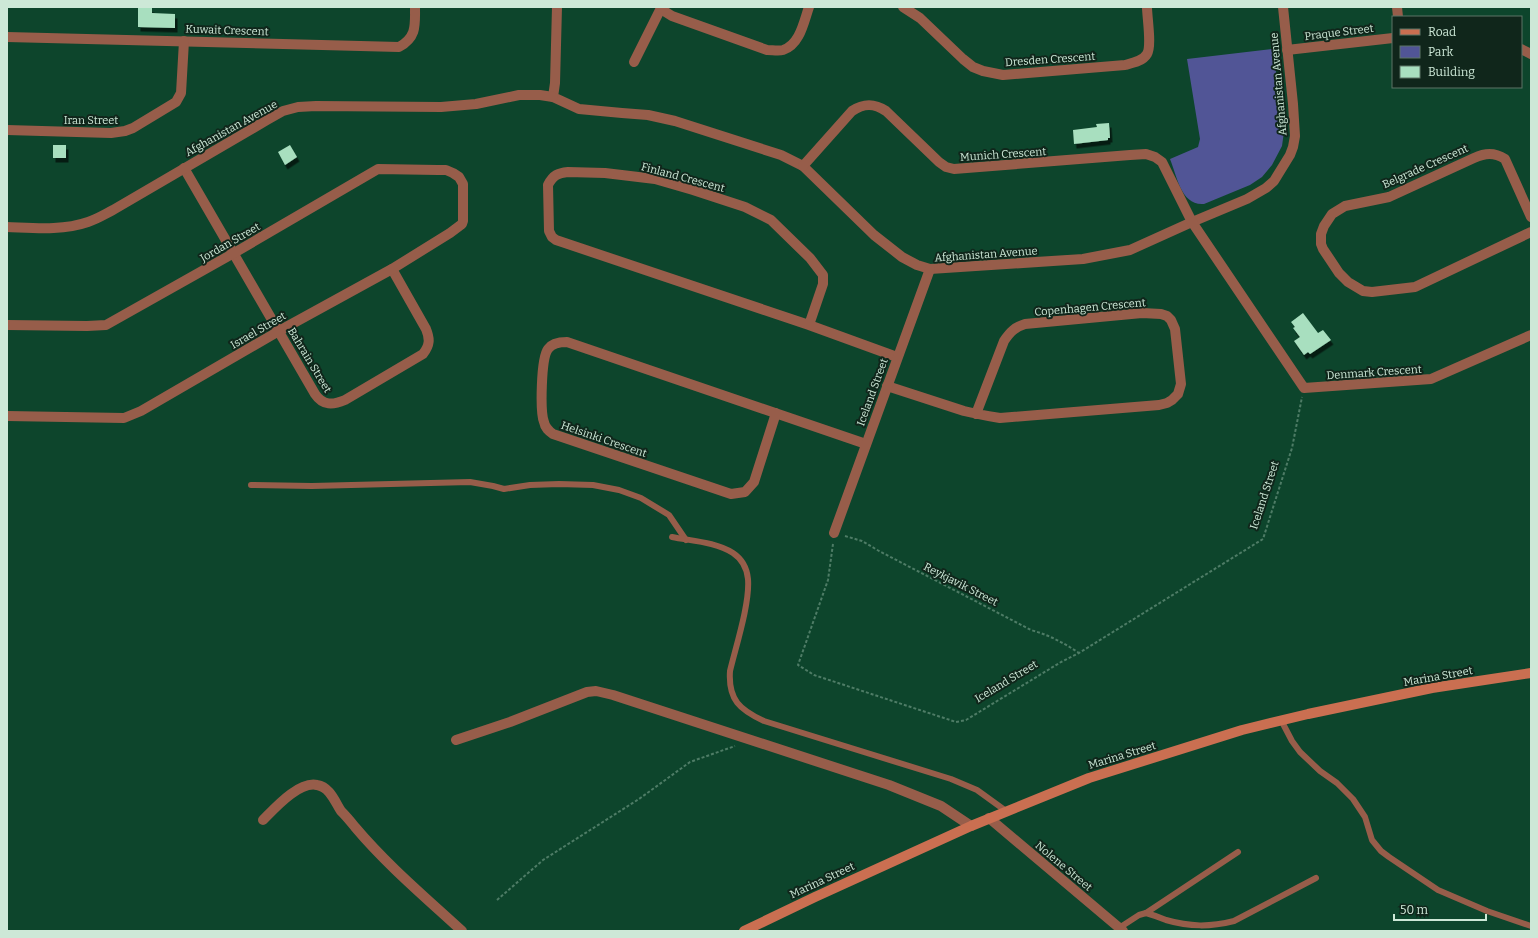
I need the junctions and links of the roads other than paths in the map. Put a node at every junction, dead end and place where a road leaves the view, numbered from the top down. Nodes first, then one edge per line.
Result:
1 (415, 7) edge
2 (557, 7) edge
3 (809, 7) edge
4 (903, 7) edge
5 (1147, 7) edge
6 (1283, 7) edge
7 (661, 8) edge
8 (7, 37) edge
9 (1392, 38) edge
10 (184, 41) junction
11 (1287, 50) junction
12 (1522, 50) edge
13 (1531, 54) edge
14 (634, 62) dead end
15 (553, 97) junction
16 (7, 130) edge
17 (803, 166) junction
18 (184, 168) junction
19 (459, 177) joint
20 (1531, 217) edge
21 (1192, 222) junction
22 (7, 227) edge
23 (1531, 232) edge
24 (234, 253) junction
25 (392, 269) junction
26 (930, 269) junction
27 (7, 325) edge
28 (809, 325) junction
29 (279, 331) junction
30 (1531, 335) edge
31 (897, 357) junction
32 (888, 386) junction
33 (776, 413) junction
34 (976, 414) junction
35 (7, 416) edge
36 (866, 444) junction
37 (251, 485) dead end
38 (834, 533) road end
39 (672, 537) dead end
40 (686, 540) junction
41 (1531, 672) edge
42 (1282, 720) junction
43 (456, 740) dead end
44 (1006, 811) junction
45 (989, 818) junction
46 (263, 820) dead end
47 (971, 826) junction
48 (1238, 852) dead end
49 (1316, 878) dead end
50 (1146, 913) junction
51 (1531, 926) edge
52 (1121, 929) edge
53 (462, 931) edge
54 (744, 931) edge

1 - 10 street, Kuwait Crescent
2 - 15 street
3 - 7 street
4 - 5 street, Dresden Crescent
6 - 11 street, Afghanistan Avenue
7 - 14 street
8 - 10 street, Kuwait Crescent
9 - 11 street, Praque Street
10 - 16 street, Iran Street
11 - 21 street, Afghanistan Avenue
12 - 13 street
15 - 17 street, Afghanistan Avenue
15 - 18 street, Afghanistan Avenue
17 - 21 street, Munich Crescent
17 - 26 street, Afghanistan Avenue
18 - 22 street, Afghanistan Avenue
18 - 24 street, Bahrain Street
19 - 24 street, Jordan Street
19 - 25 street, Israel Street
20 - 23 street, Belgrade Crescent
21 - 26 street, Afghanistan Avenue
21 - 30 street, Denmark Crescent
24 - 27 street, Jordan Street
24 - 29 street, Bahrain Street
25 - 29 street, Israel Street
25 - 29 street, Bahrain Street
26 - 31 street, Iceland Street
28 - 28 street, Finland Crescent
28 - 31 street, Finland Crescent
29 - 35 street, Israel Street
31 - 32 street, Iceland Street
32 - 34 street, Copenhagen Crescent
32 - 36 street, Iceland Street
33 - 33 street, Helsinki Crescent
33 - 36 street, Helsinki Crescent
34 - 34 street, Copenhagen Crescent
36 - 38 street, Iceland Street
37 - 40 lane
39 - 40 lane
40 - 44 lane
41 - 42 main road, Marina Street
42 - 44 main road, Marina Street
42 - 51 lane
43 - 47 street
44 - 45 main road, Marina Street
45 - 47 main road, Marina Street
45 - 52 street, Nolene Street
46 - 53 street
47 - 54 main road, Marina Street
48 - 50 lane
49 - 50 lane
50 - 52 lane

